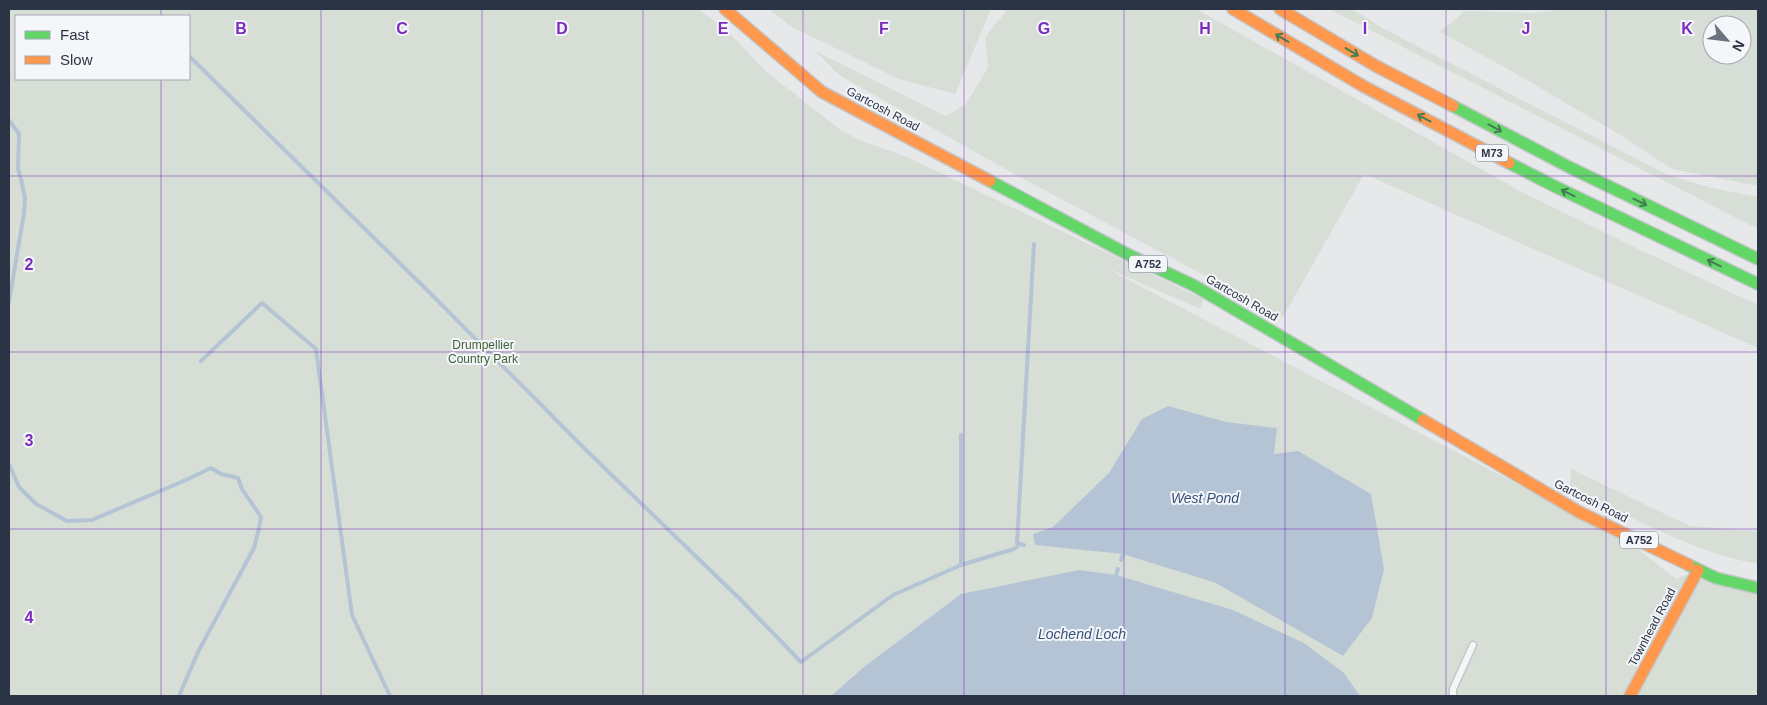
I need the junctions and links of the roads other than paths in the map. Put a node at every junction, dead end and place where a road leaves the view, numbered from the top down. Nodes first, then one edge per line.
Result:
1 (725, 9) edge
2 (1232, 9) edge
3 (1280, 9) edge
4 (1758, 259) edge
5 (1758, 284) edge
6 (1698, 570) junction
7 (1758, 588) edge
8 (1473, 645) dead end
9 (1453, 696) edge
10 (1630, 696) edge

1 - 6 main road, Gartcosh Road / A752
5 -> 2 main road, M73
3 -> 4 main road, M73
6 - 7 main road, Gartcosh Road / A752
6 - 10 main road, Townhead Road
8 - 9 lane

